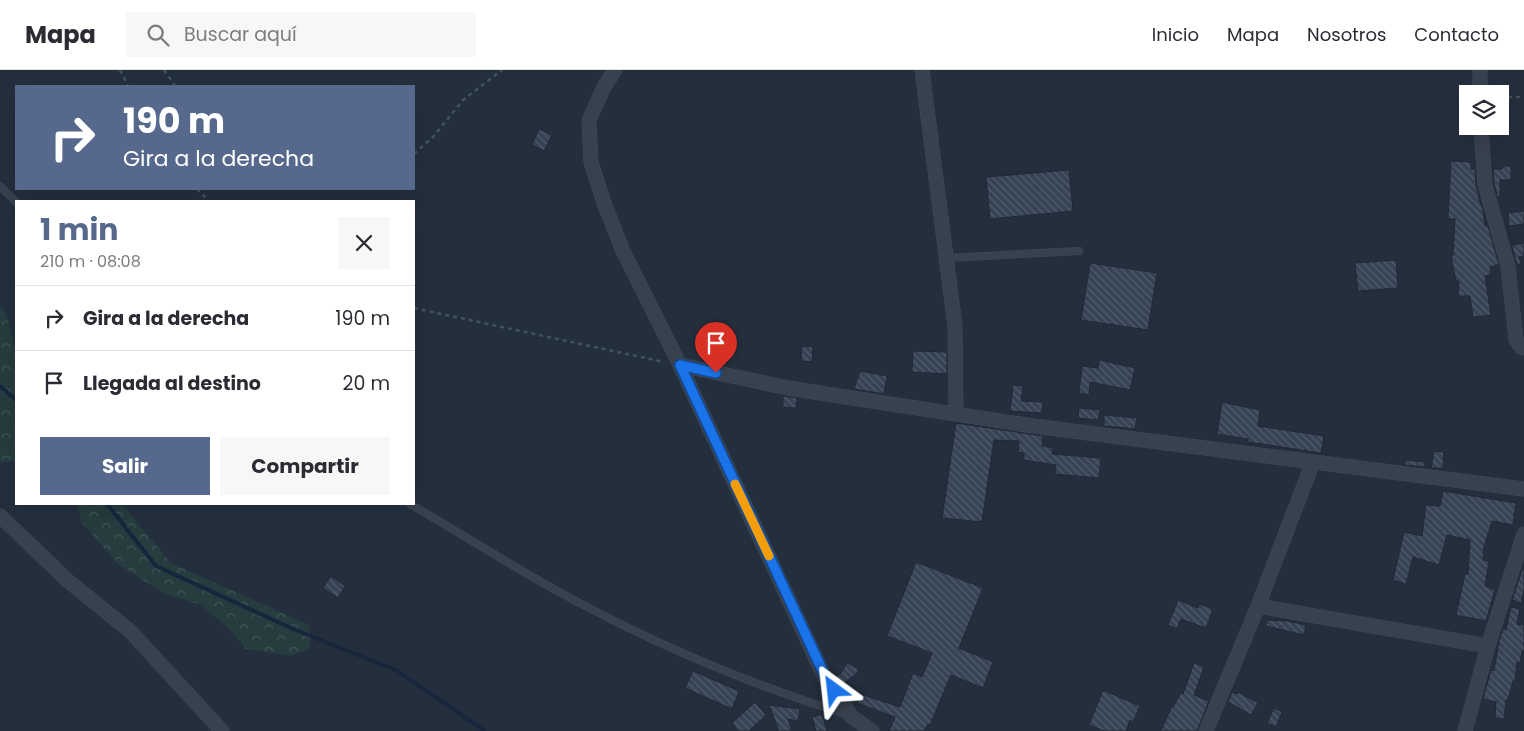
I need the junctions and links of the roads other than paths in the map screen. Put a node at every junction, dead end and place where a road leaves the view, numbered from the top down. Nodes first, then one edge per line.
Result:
1 (615, 70) edge
2 (922, 70) edge
3 (1480, 70) edge
4 (1480, 85) edge
5 (1481, 135) edge
6 (0, 186) edge
7 (15, 201) edge
8 (1079, 251) dead end
9 (947, 258) junction
10 (1524, 348) edge
11 (680, 365) junction
12 (956, 414) junction
13 (1313, 462) junction
14 (1524, 489) edge
15 (412, 505) edge
16 (0, 516) edge
17 (1524, 534) edge
18 (1258, 606) junction
19 (1488, 646) junction
20 (851, 716) junction
21 (222, 731) edge
22 (872, 731) edge
23 (1206, 731) edge
24 (1465, 731) edge

1 - 11 street
2 - 9 street
3 - 4 street
5 - 10 street
6 - 7 lane
8 - 9 lane
9 - 12 street
11 - 12 street
11 - 20 street
12 - 13 street
13 - 14 street
13 - 18 street
15 - 20 lane
16 - 21 street
17 - 19 street
18 - 19 street
18 - 23 street
19 - 24 street
20 - 22 street

